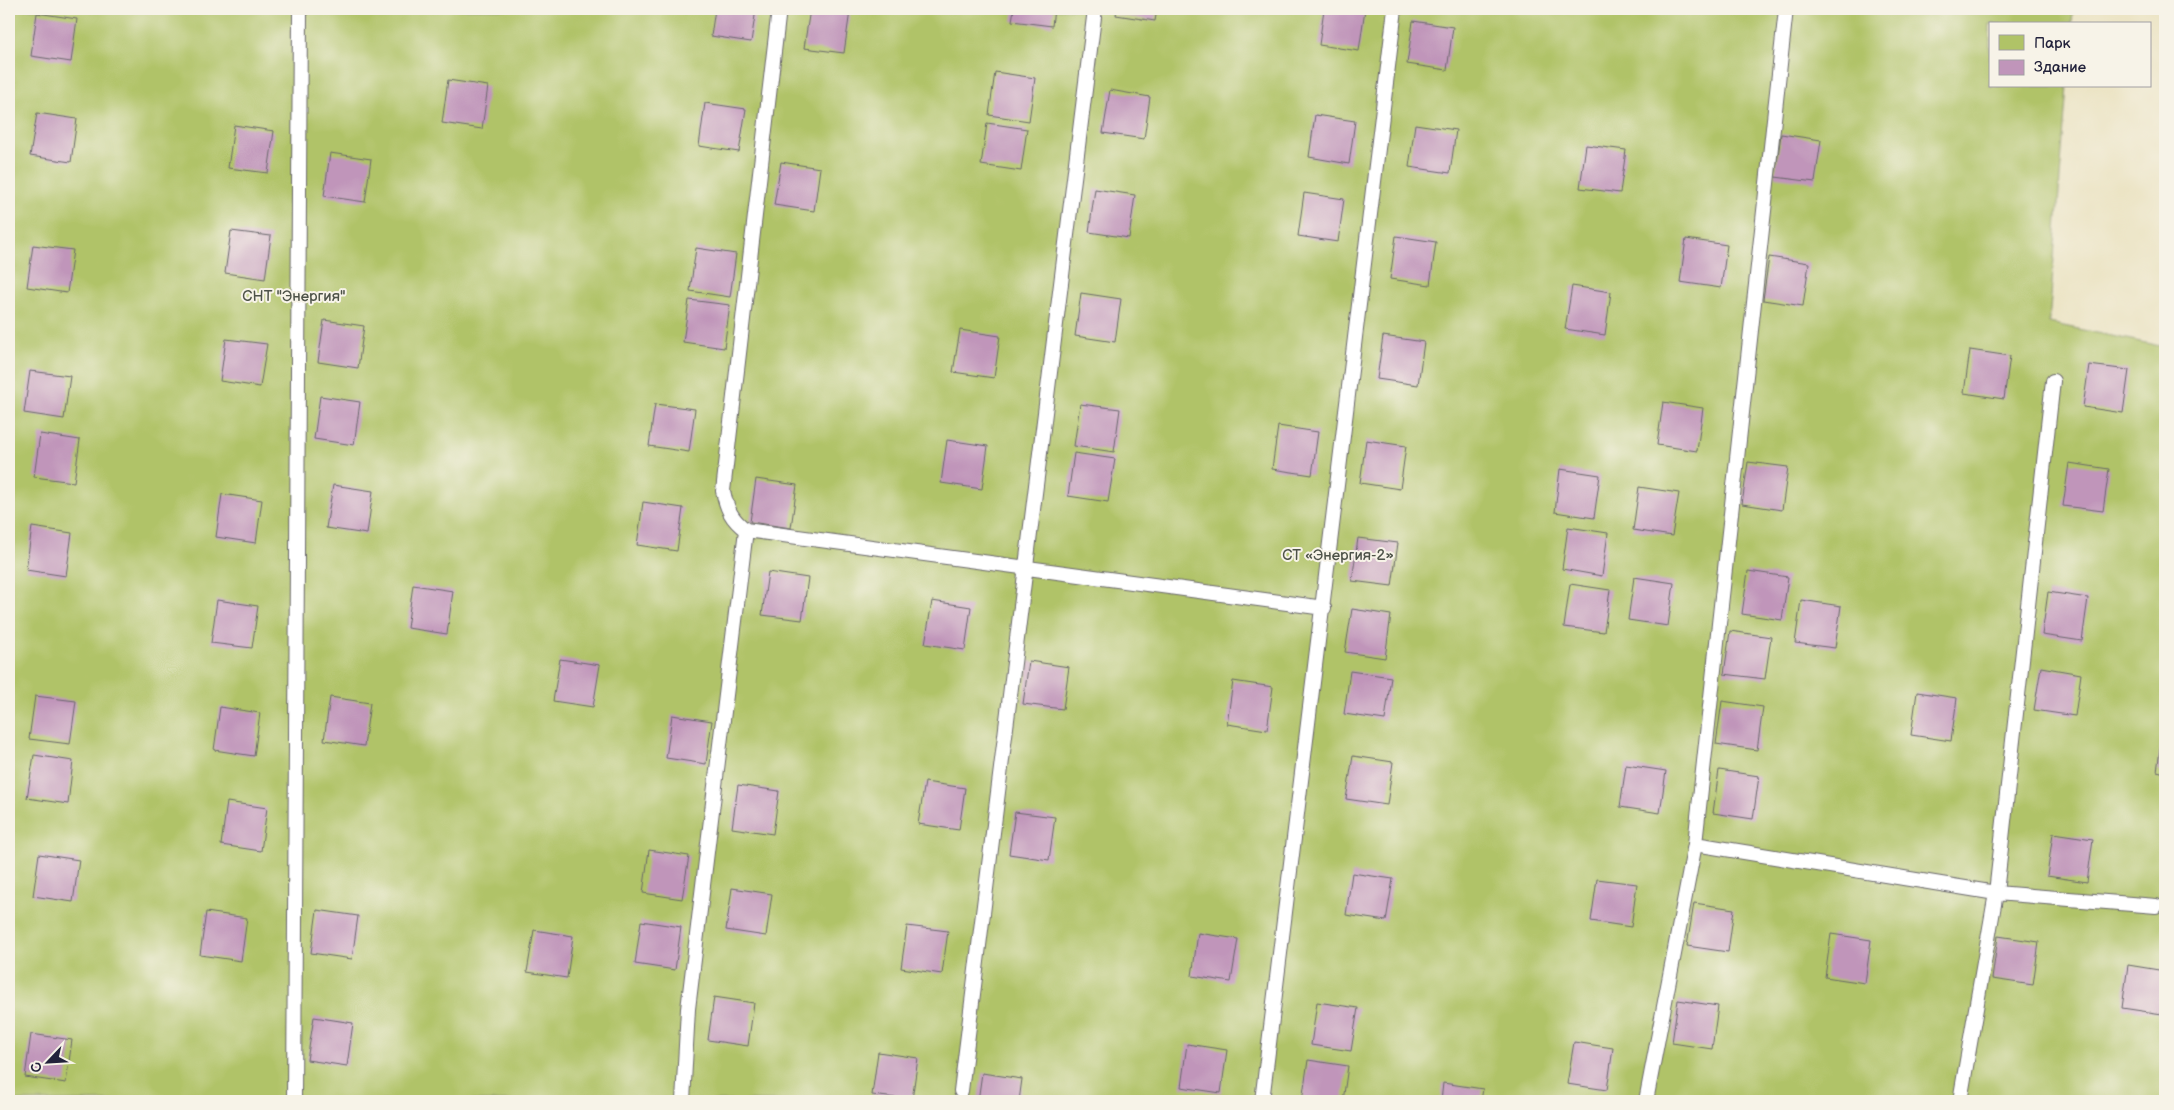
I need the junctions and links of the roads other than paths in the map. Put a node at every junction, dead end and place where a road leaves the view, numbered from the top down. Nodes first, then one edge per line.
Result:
1 (300, 9) edge
2 (779, 9) edge
3 (1095, 9) edge
4 (1395, 9) edge
5 (1786, 9) edge
6 (2053, 381) dead end
7 (746, 530) junction
8 (1026, 569) junction
9 (1324, 608) junction
10 (1695, 844) junction
11 (1996, 893) junction
12 (2156, 906) dead end
13 (961, 1091) dead end
14 (294, 1101) edge
15 (684, 1101) edge
16 (1262, 1101) edge
17 (1646, 1101) edge
18 (1960, 1101) edge

1 - 14 lane
2 - 7 lane
3 - 8 lane
4 - 9 lane
5 - 10 lane
6 - 11 lane
7 - 8 lane
7 - 15 lane
8 - 9 lane
8 - 13 lane
9 - 16 lane
10 - 11 lane
10 - 17 lane
11 - 12 lane
11 - 18 lane

